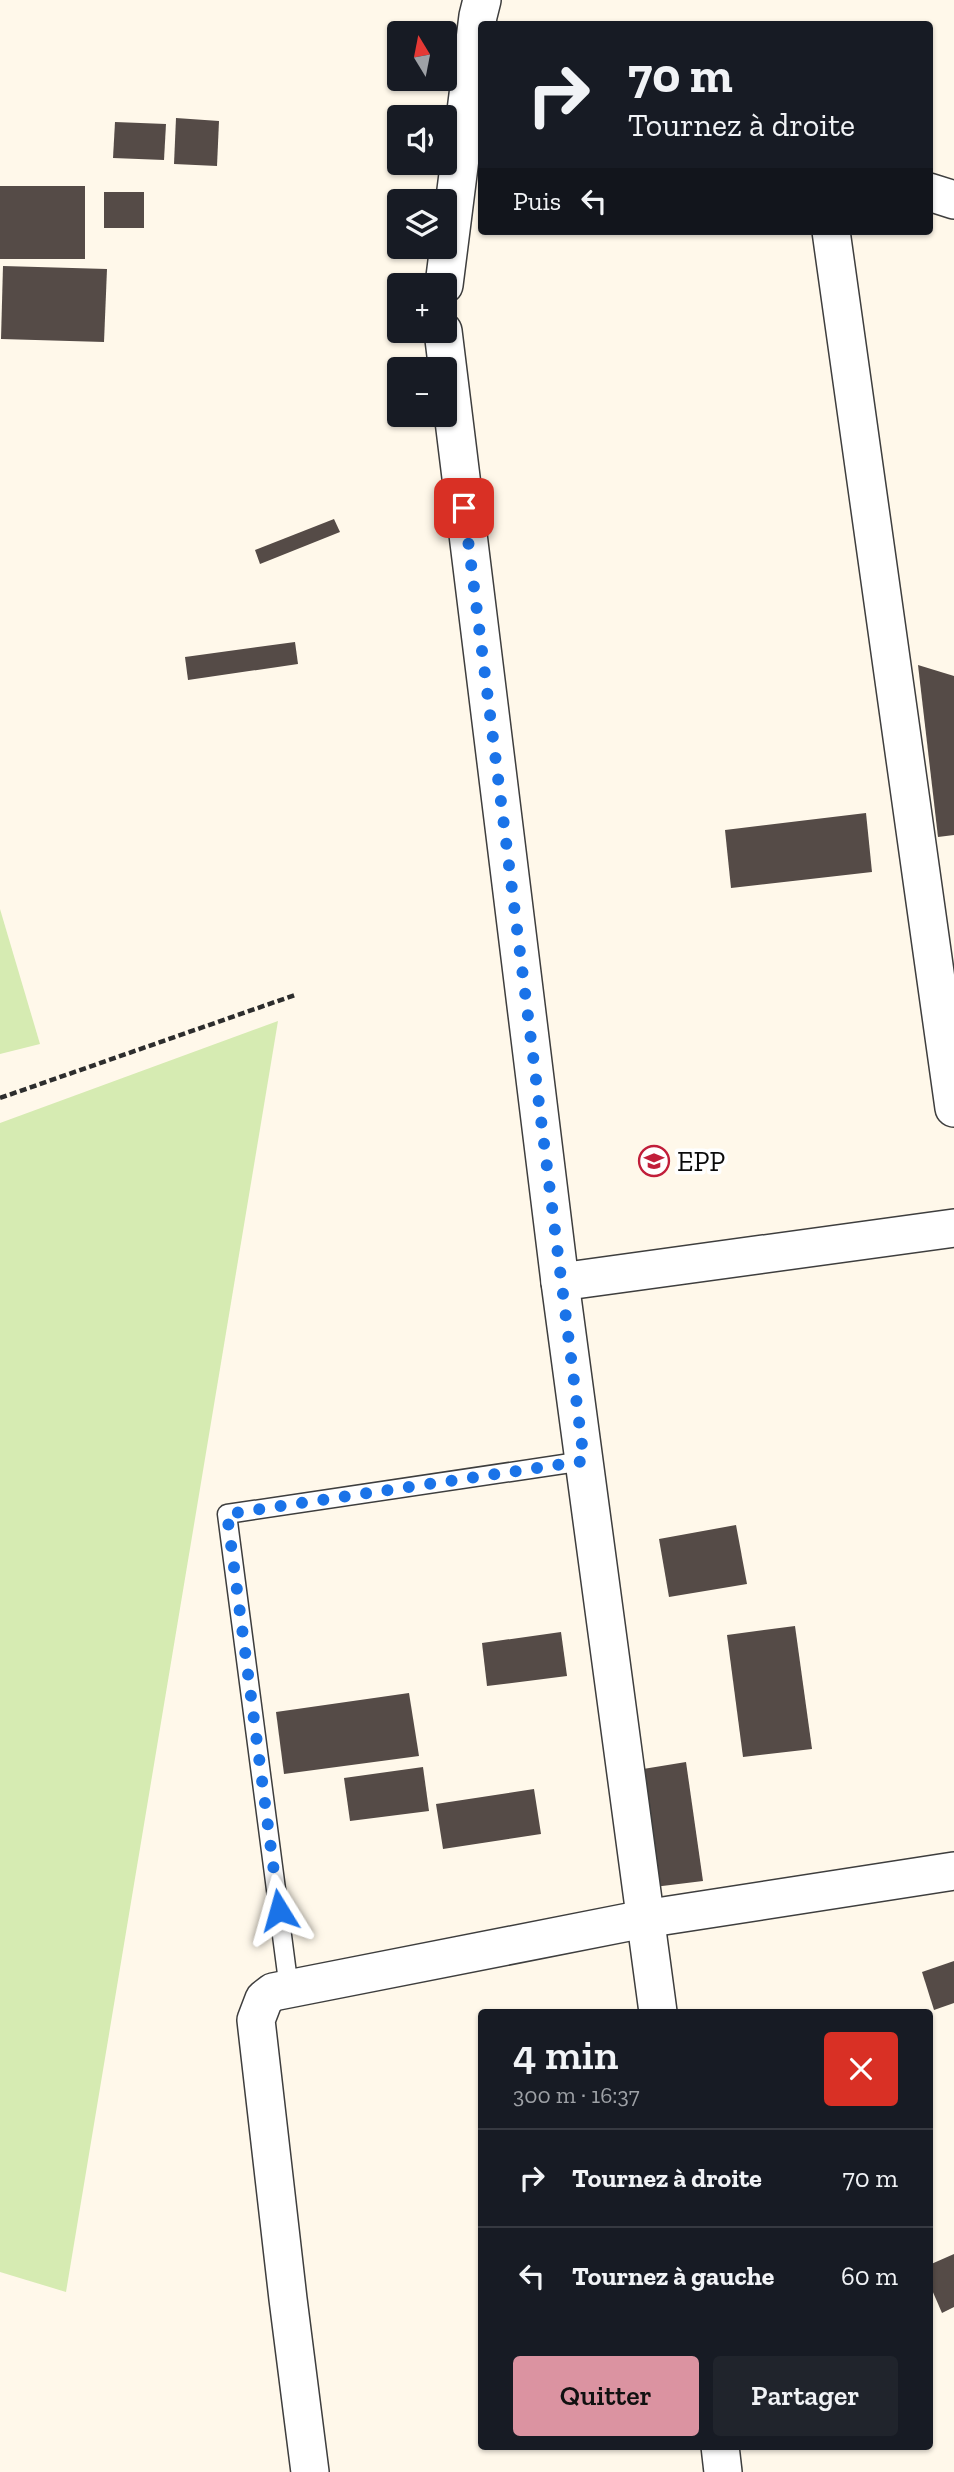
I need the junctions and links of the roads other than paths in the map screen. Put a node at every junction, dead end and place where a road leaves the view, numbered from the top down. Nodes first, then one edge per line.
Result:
1 (478, 66) edge
2 (933, 193) edge
3 (954, 200) edge
4 (832, 235) edge
5 (446, 273) edge
6 (444, 343) edge
7 (954, 1108) edge
8 (954, 1228) edge
9 (560, 1282) junction
10 (584, 1461) junction
11 (954, 1871) edge
12 (644, 1919) junction
13 (289, 1989) junction
14 (658, 2009) edge
15 (720, 2450) edge
16 (310, 2472) edge
17 (723, 2472) edge

1 - 5 street
2 - 3 street
4 - 7 street
6 - 9 street
8 - 9 street
9 - 10 street
10 - 12 street
10 - 13 lane
11 - 12 street
12 - 13 street
12 - 14 street
13 - 16 street
15 - 17 street

